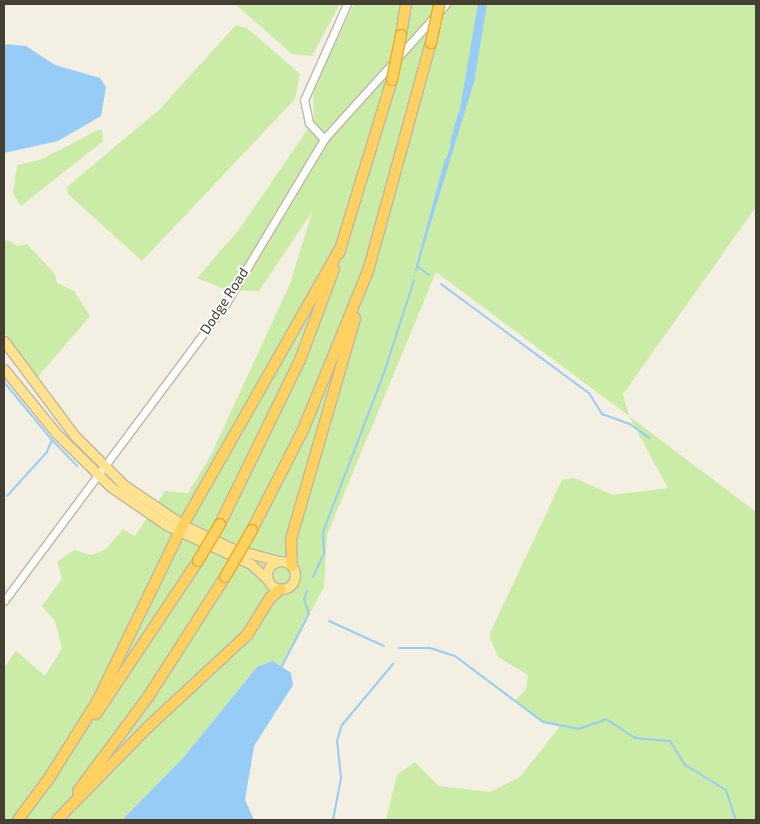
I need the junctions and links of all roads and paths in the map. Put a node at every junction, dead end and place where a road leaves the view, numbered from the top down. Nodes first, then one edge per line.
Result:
1 (347, 4) edge
2 (406, 4) edge
3 (439, 4) edge
4 (446, 4) edge
5 (324, 139) junction
6 (341, 247) junction
7 (357, 300) junction
8 (4, 341) edge
9 (4, 369) edge
10 (101, 471) junction
11 (181, 529) junction
12 (278, 561) junction
13 (292, 566) junction
14 (267, 579) junction
15 (281, 590) junction
16 (4, 601) edge
17 (46, 783) junction
18 (18, 820) edge
19 (57, 820) edge

1 - 5 street
2 - 6 highway, bridge
3 - 7 highway, bridge
4 - 5 street, Dodge Road
5 - 10 street, Dodge Road
6 - 11 highway
6 - 17 highway, bridge
7 - 13 highway
7 - 19 highway, bridge
8 - 10 main road
9 - 10 main road
10 - 11 main road
10 - 16 street, Dodge Road
11 - 12 main road
11 - 14 main road
11 - 17 highway
12 - 13 main road
12 - 14 main road
13 - 15 main road
14 - 15 main road
15 - 19 highway
17 - 18 highway

